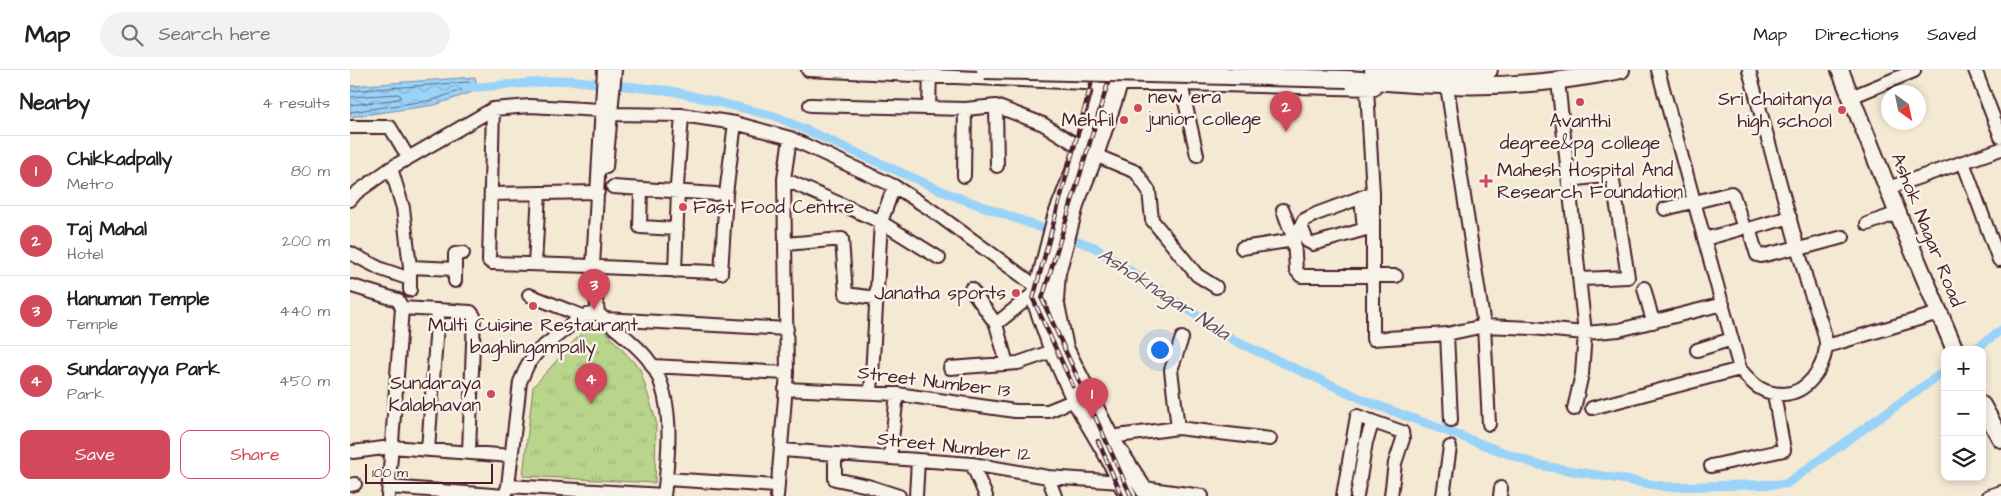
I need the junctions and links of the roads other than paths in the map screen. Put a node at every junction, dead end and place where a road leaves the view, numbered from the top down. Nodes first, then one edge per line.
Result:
1 (604, 70) edge
2 (615, 70) edge
3 (808, 70) edge
4 (986, 70) edge
5 (1489, 70) edge
6 (1620, 70) edge
7 (1658, 70) edge
8 (1750, 70) edge
9 (1840, 70) edge
10 (1974, 70) edge
11 (1914, 71) edge
12 (930, 73) edge
13 (1346, 73) edge
14 (1387, 74) edge
15 (1115, 77) edge
16 (1558, 81) junction
17 (1181, 84) junction
18 (1447, 86) junction
19 (1367, 89) junction
20 (1851, 97) junction
21 (810, 104) dead end
22 (996, 106) junction
23 (606, 108) junction
24 (929, 108) junction
25 (965, 109) junction
26 (493, 110) junction
27 (682, 115) junction
28 (735, 123) junction
29 (350, 127) edge
30 (2001, 137) edge
31 (790, 138) junction
32 (2001, 149) edge
33 (1089, 152) junction
34 (1197, 155) dead end
35 (408, 157) junction
36 (1963, 162) junction
37 (997, 166) dead end
38 (390, 168) junction
39 (964, 176) dead end
40 (784, 179) junction
41 (1569, 180) junction
42 (894, 186) junction
43 (613, 187) dead end
44 (1888, 188) junction
45 (641, 189) junction
46 (677, 189) junction
47 (598, 192) junction
48 (539, 193) junction
49 (491, 194) junction
50 (716, 194) dead end
51 (1367, 195) junction
52 (350, 200) edge
53 (1695, 202) junction
54 (1283, 210) dead end
55 (1665, 210) dead end
56 (1898, 213) junction
57 (1790, 218) junction
58 (882, 222) junction
59 (1868, 224) dead end
60 (1369, 228) junction
61 (677, 229) junction
62 (1843, 237) dead end
63 (1705, 239) junction
64 (1294, 240) junction
65 (786, 244) junction
66 (1242, 248) dead end
67 (1798, 248) junction
68 (350, 253) edge
69 (463, 253) dead end
70 (939, 258) dead end
71 (2001, 259) edge
72 (535, 264) junction
73 (597, 266) junction
74 (675, 271) junction
75 (1373, 275) junction
76 (1396, 276) dead end
77 (410, 279) junction
78 (1581, 279) junction
79 (352, 286) dead end
80 (1216, 287) dead end
81 (1644, 288) dead end
82 (971, 289) dead end
83 (1038, 290) junction
84 (530, 295) dead end
85 (876, 298) junction
86 (1055, 300) junction
87 (1723, 304) junction
88 (402, 308) junction
89 (438, 310) junction
90 (1939, 313) junction
91 (582, 316) junction
92 (601, 316) junction
93 (1653, 322) junction
94 (996, 324) junction
95 (1484, 326) junction
96 (787, 329) junction
97 (1586, 333) junction
98 (1447, 334) junction
99 (1182, 338) dead end
100 (1732, 339) junction
101 (1826, 346) junction
102 (1953, 346) edge
103 (1697, 350) dead end
104 (1053, 351) junction
105 (1007, 364) junction
106 (652, 366) junction
107 (950, 368) dead end
108 (1740, 369) junction
109 (787, 373) junction
110 (786, 389) junction
111 (871, 392) junction
112 (897, 394) junction
113 (1774, 394) junction
114 (1075, 400) junction
115 (1592, 408) dead end
116 (1574, 409) dead end
117 (1986, 412) edge
118 (1451, 420) dead end
119 (1373, 421) junction
120 (1489, 424) dead end
121 (1178, 428) junction
122 (1110, 437) junction
123 (1270, 439) dead end
124 (2001, 439) edge
125 (391, 447) junction
126 (1450, 447) dead end
127 (428, 450) junction
128 (782, 450) junction
129 (353, 452) dead end
130 (469, 452) junction
131 (835, 454) junction
132 (512, 456) junction
133 (890, 458) junction
134 (918, 460) junction
135 (972, 464) junction
136 (1711, 466) dead end
137 (1048, 477) junction
138 (666, 479) junction
139 (1124, 489) edge
140 (777, 491) edge
141 (867, 491) edge
142 (388, 492) edge
143 (1146, 492) edge
144 (2001, 492) edge
145 (507, 493) edge
146 (460, 494) edge
147 (596, 494) edge
148 (664, 495) edge
149 (916, 495) edge
150 (901, 496) edge
151 (986, 496) edge
152 (1055, 496) edge
153 (1202, 496) edge
154 (1343, 496) edge
155 (1357, 496) edge
156 (1392, 496) edge
157 (1443, 496) edge
158 (1989, 496) edge

1 - 23 street
2 - 23 street
3 - 12 street
4 - 13 main road, bridge
5 - 14 main road
6 - 16 main road
7 - 53 street
8 - 57 street
9 - 20 main road, Ashok Nagar Road
10 - 30 street
11 - 20 street
12 - 15 street
12 - 24 street
13 - 14 main road
14 - 18 main road
14 - 19 street
15 - 17 street
15 - 33 main road
16 - 18 main road
16 - 41 street
17 - 19 street
17 - 34 street
18 - 95 street
19 - 51 street
20 - 44 main road, Ashok Nagar Road
21 - 24 street
22 - 25 street
22 - 33 street
22 - 37 street
23 - 26 street
23 - 27 street
23 - 47 street
23 - 73 street
24 - 25 street
25 - 39 street
26 - 35 street
26 - 49 street
27 - 28 street
27 - 46 street
28 - 31 street
28 - 74 street
29 - 35 street
31 - 40 street
31 - 42 street
32 - 36 street
33 - 80 street
33 - 83 main road
33 - 86 main road
35 - 38 street
36 - 44 street
36 - 71 street
38 - 52 street
38 - 77 street
40 - 58 street
40 - 65 street
41 - 78 street
41 - 78 street
42 - 58 street
42 - 83 street
43 - 45 street
44 - 56 main road, Ashok Nagar Road
45 - 46 street
45 - 61 street
46 - 50 street
46 - 61 street
47 - 48 street
47 - 73 street
48 - 49 street
48 - 72 street
49 - 72 street
51 - 60 street
51 - 60 street
53 - 55 street
53 - 63 street
53 - 63 street
54 - 64 street
56 - 59 street
56 - 90 main road, Ashok Nagar Road
57 - 67 street
57 - 67 street
58 - 70 street
58 - 85 street
60 - 75 street
61 - 74 street
62 - 67 street
63 - 87 street
64 - 66 street
64 - 75 street
65 - 85 street
65 - 96 street
67 - 101 street
68 - 77 street
69 - 77 street
72 - 73 street
73 - 74 street
73 - 92 street
75 - 76 street
75 - 98 street
78 - 97 street
79 - 88 street
81 - 93 street
82 - 94 street
83 - 86 street
83 - 94 street
83 - 104 main road
84 - 91 street
85 - 111 street
86 - 122 main road
87 - 93 street
87 - 100 street
88 - 89 street
88 - 125 street
89 - 127 street
89 - 130 street
90 - 101 street
90 - 102 main road, Ashok Nagar Road
91 - 92 street
91 - 132 street
92 - 96 street
92 - 106 street
93 - 97 street
94 - 105 street
95 - 97 street
95 - 98 street
95 - 120 street
96 - 109 street
97 - 116 street
98 - 118 street
99 - 121 street
100 - 103 street
100 - 108 street
101 - 113 street
104 - 105 street
104 - 114 main road
105 - 107 street
106 - 109 street
106 - 138 street
108 - 113 street
108 - 115 street
109 - 110 street
110 - 111 street, Street Number 13
110 - 128 street
111 - 112 street, Street Number 13
112 - 114 street, Street Number 13
112 - 133 street
113 - 136 street
114 - 139 main road
117 - 124 main road
119 - 154 street
119 - 155 street
119 - 156 street
121 - 122 street
121 - 123 street
122 - 143 main road
125 - 127 street
125 - 129 street
125 - 142 street
126 - 157 street
127 - 130 street
128 - 131 street, Street Number 12
128 - 140 street
130 - 132 street
131 - 133 street, Street Number 12
131 - 141 street
132 - 145 street
133 - 134 street, Street Number 12
134 - 135 street, Street Number 12
134 - 149 street
135 - 137 street, Street Number 12
135 - 151 street
137 - 139 street, Street Number 12
137 - 152 street
138 - 140 street
138 - 148 street
141 - 150 street
142 - 146 street
143 - 153 street
144 - 158 street
145 - 146 street
145 - 147 street
147 - 148 street
149 - 150 street

